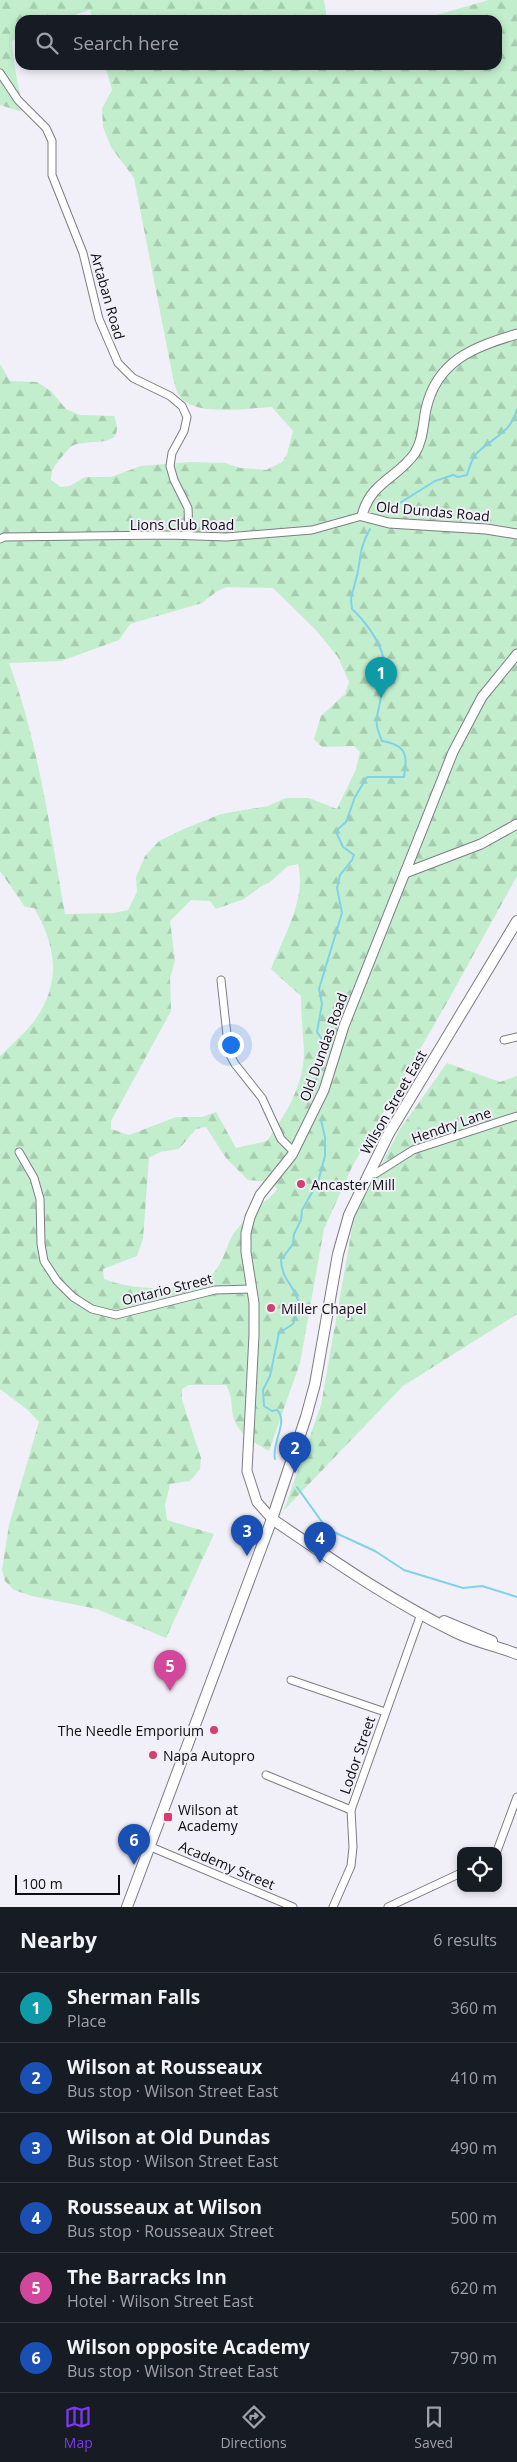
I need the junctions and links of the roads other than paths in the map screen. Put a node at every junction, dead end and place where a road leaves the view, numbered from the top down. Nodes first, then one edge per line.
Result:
1 (0, 73) edge
2 (517, 334) edge
3 (369, 518) junction
4 (517, 534) edge
5 (189, 535) junction
6 (0, 539) edge
7 (517, 654) edge
8 (517, 824) edge
9 (405, 873) junction
10 (517, 921) edge
11 (221, 980) dead end
12 (517, 1037) edge
13 (504, 1040) dead end
14 (517, 1116) edge
15 (293, 1151) junction
16 (19, 1152) dead end
17 (368, 1173) junction
18 (252, 1289) junction
19 (272, 1519) junction
20 (421, 1614) junction
21 (513, 1653) edge
22 (291, 1680) dead end
23 (385, 1712) junction
24 (266, 1775) dead end
25 (517, 1797) edge
26 (351, 1810) junction
27 (151, 1847) junction
28 (498, 1847) edge
29 (457, 1875) edge
30 (127, 1907) edge
31 (293, 1907) edge
32 (333, 1907) edge
33 (388, 1907) edge

1 - 5 street, Artaban Road
2 - 3 street, Old Dundas Road
3 - 4 street, Old Dundas Road
3 - 5 street, Lions Club Road
5 - 6 street, Lions Club Road
7 - 9 street, Old Dundas Road
8 - 9 street
9 - 15 street, Old Dundas Road
10 - 17 main road, Wilson Street East
11 - 15 street
12 - 13 street
14 - 17 street, Hendry Lane
15 - 18 street, Old Dundas Road
16 - 18 street, Ontario Street
17 - 19 main road, Wilson Street East
18 - 19 street, Old Dundas Road
19 - 20 main road
19 - 27 main road, Wilson Street East
20 - 21 main road
20 - 23 street, Lodor Street
22 - 23 street
23 - 26 street, Lodor Street
24 - 26 street
25 - 28 street
26 - 32 street, Lodor Street
27 - 30 main road, Wilson Street East
27 - 31 street, Academy Street
29 - 33 street

